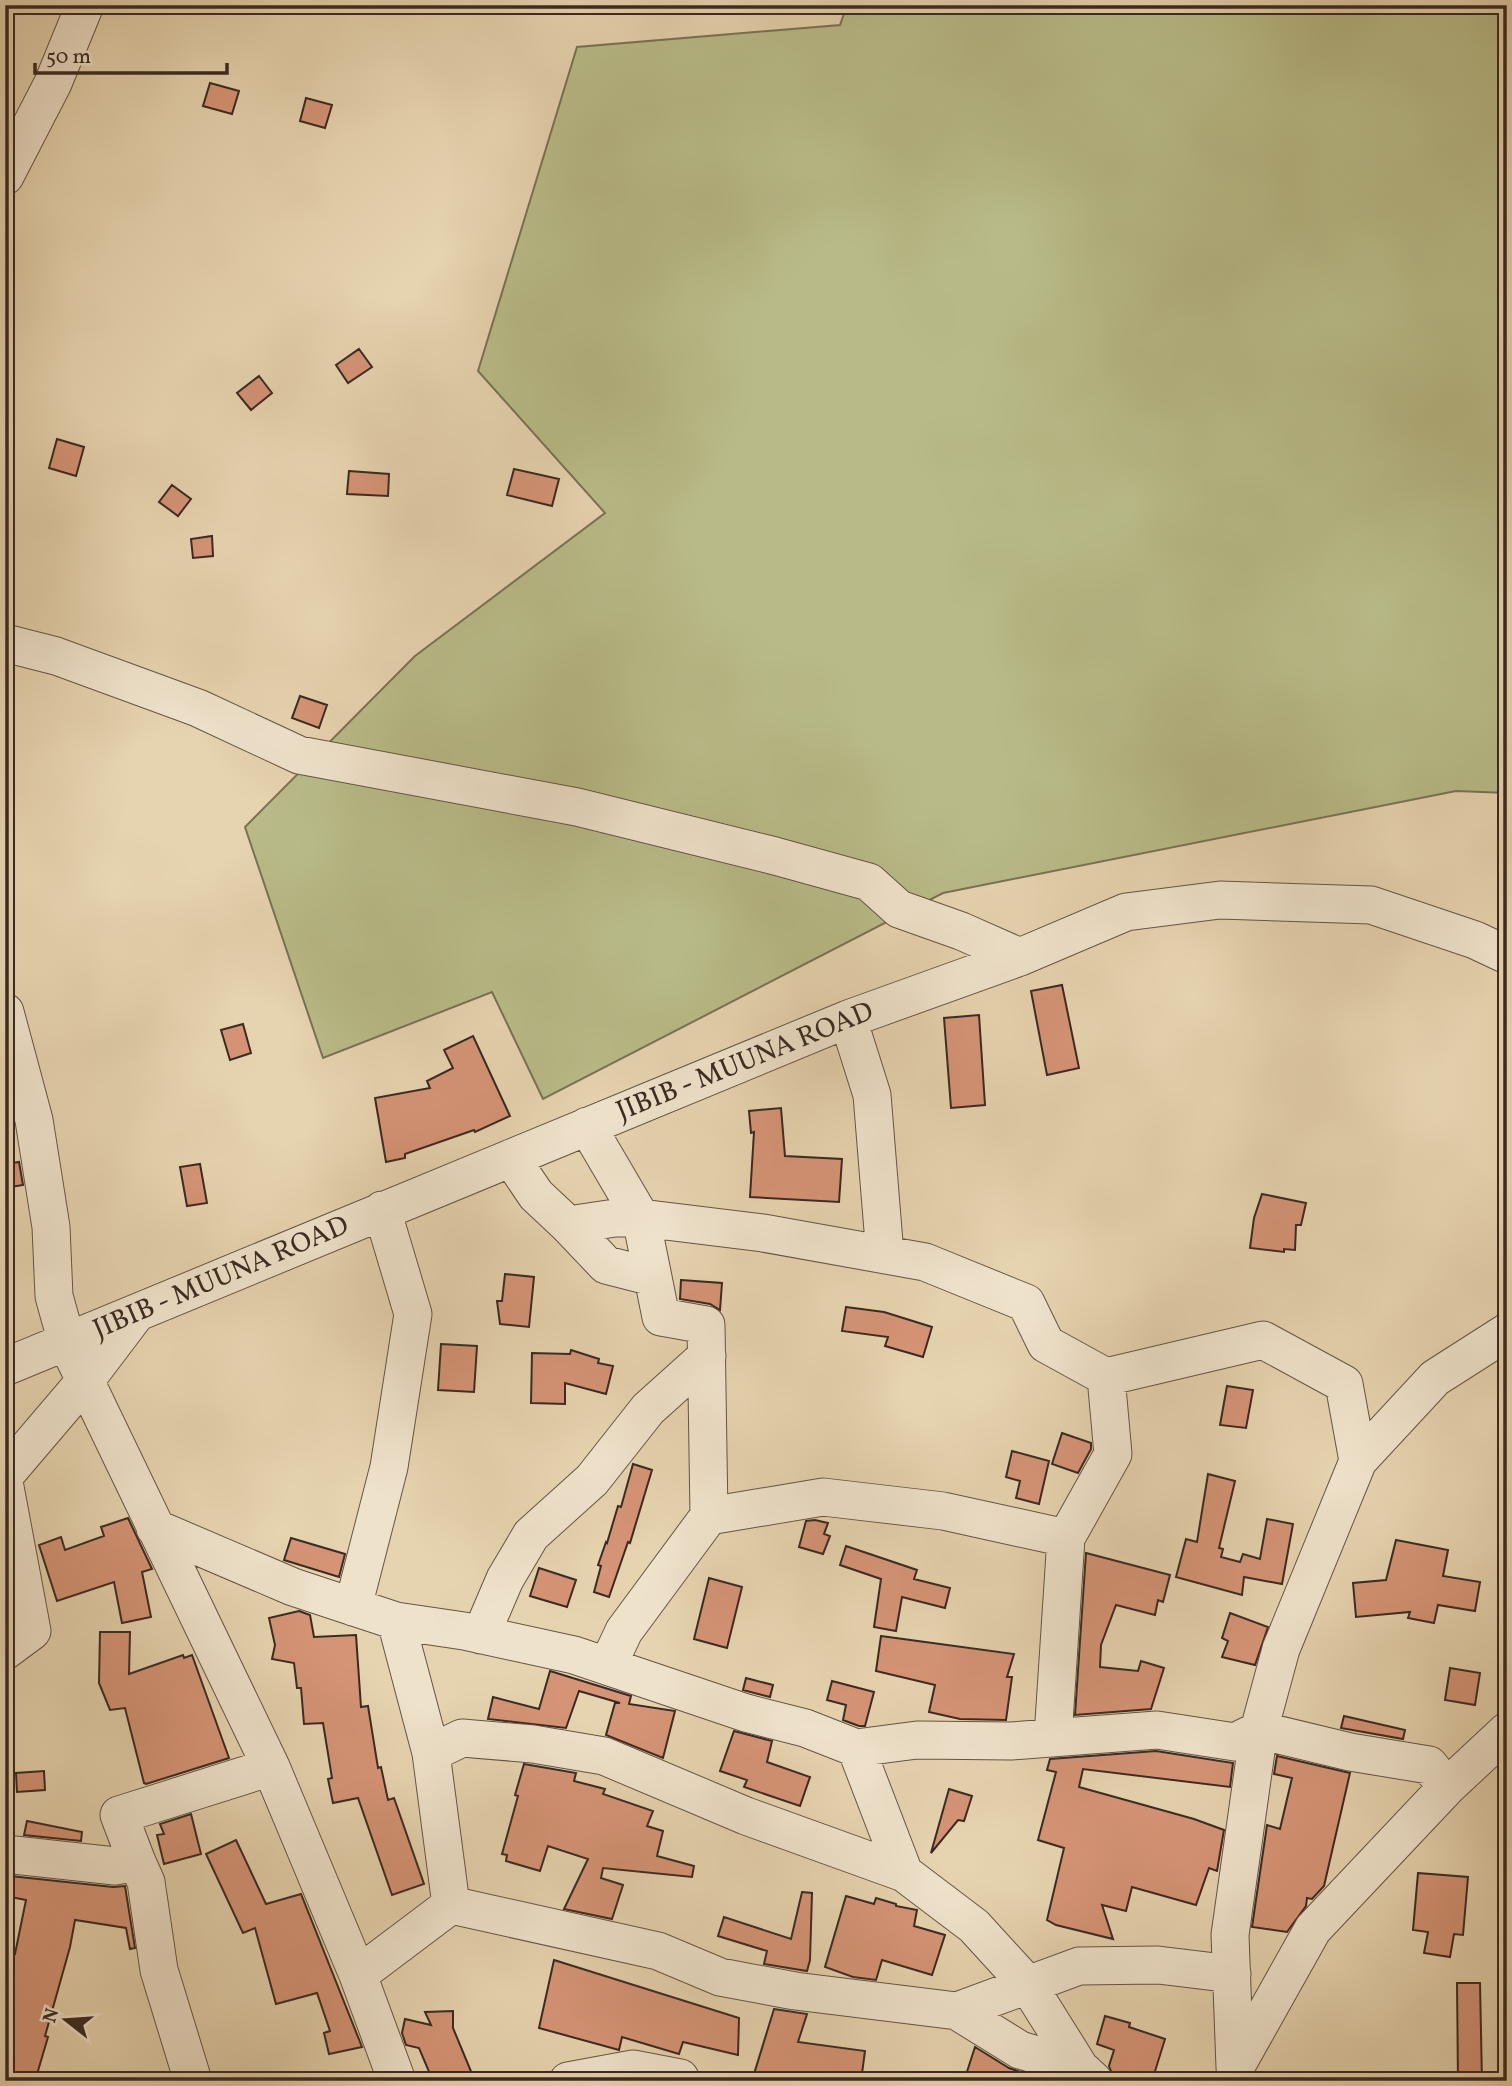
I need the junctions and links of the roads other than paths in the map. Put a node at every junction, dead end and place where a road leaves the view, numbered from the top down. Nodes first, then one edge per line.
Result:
1 (85, 5) edge
2 (5, 176) edge
3 (5, 643) edge
4 (1507, 955) edge
5 (1020, 957) junction
6 (5, 1012) edge
7 (848, 1019) junction
8 (587, 1126) junction
9 (511, 1158) junction
10 (382, 1210) junction
11 (641, 1218) junction
12 (568, 1225) junction
13 (885, 1255) junction
14 (653, 1277) junction
15 (136, 1313) junction
16 (1507, 1332) edge
17 (67, 1343) junction
18 (707, 1356) junction
19 (5, 1367) edge
20 (1106, 1377) junction
21 (85, 1381) junction
22 (1358, 1461) junction
23 (5, 1475) edge
24 (5, 1487) edge
25 (709, 1516) junction
26 (155, 1528) junction
27 (1066, 1538) junction
28 (353, 1607) junction
29 (396, 1621) junction
30 (481, 1635) junction
31 (5, 1651) edge
32 (608, 1665) junction
33 (1259, 1730) junction
34 (1507, 1731) edge
35 (1053, 1737) junction
36 (856, 1748) junction
37 (431, 1753) junction
38 (271, 1767) junction
39 (1447, 1787) junction
40 (5, 1854) edge
41 (137, 1862) junction
42 (904, 1872) junction
43 (452, 1905) junction
44 (1232, 1974) junction
45 (358, 1975) junction
46 (1028, 1985) junction
47 (957, 2011) junction
48 (1087, 2074) edge
49 (1232, 2074) edge
50 (193, 2081) edge
51 (397, 2081) edge
52 (568, 2081) edge
53 (680, 2081) edge

1 - 2 street
3 - 5 street
4 - 5 street, JIBIB - MUUNA ROAD
5 - 7 street, JIBIB - MUUNA ROAD
6 - 17 street
7 - 8 street, JIBIB - MUUNA ROAD
7 - 13 street
8 - 9 street, JIBIB - MUUNA ROAD
8 - 11 street
9 - 10 street, JIBIB - MUUNA ROAD
9 - 12 street
10 - 15 street, JIBIB - MUUNA ROAD
10 - 28 street
11 - 12 street
11 - 13 street
11 - 14 street
12 - 14 street
13 - 20 street
14 - 18 street
15 - 17 street, JIBIB - MUUNA ROAD
15 - 21 street
16 - 22 street
17 - 19 street, JIBIB - MUUNA ROAD
17 - 21 street
18 - 25 street
18 - 30 street
20 - 22 street
20 - 27 street
21 - 23 street
21 - 26 street
22 - 33 street
24 - 31 street
25 - 27 street
25 - 32 street
26 - 28 street
26 - 38 street
27 - 35 street
28 - 29 street
29 - 30 street
29 - 37 street
30 - 32 street
32 - 36 street
33 - 35 street
33 - 39 street
33 - 44 street
34 - 39 street
35 - 36 street
36 - 42 street
37 - 42 street
37 - 43 street
38 - 41 street
38 - 45 street
39 - 49 street
40 - 41 street
41 - 50 street
42 - 46 street
43 - 45 street
43 - 47 street
44 - 46 street
44 - 49 street
45 - 51 street
46 - 47 street
46 - 48 street
47 - 48 street
52 - 53 street

